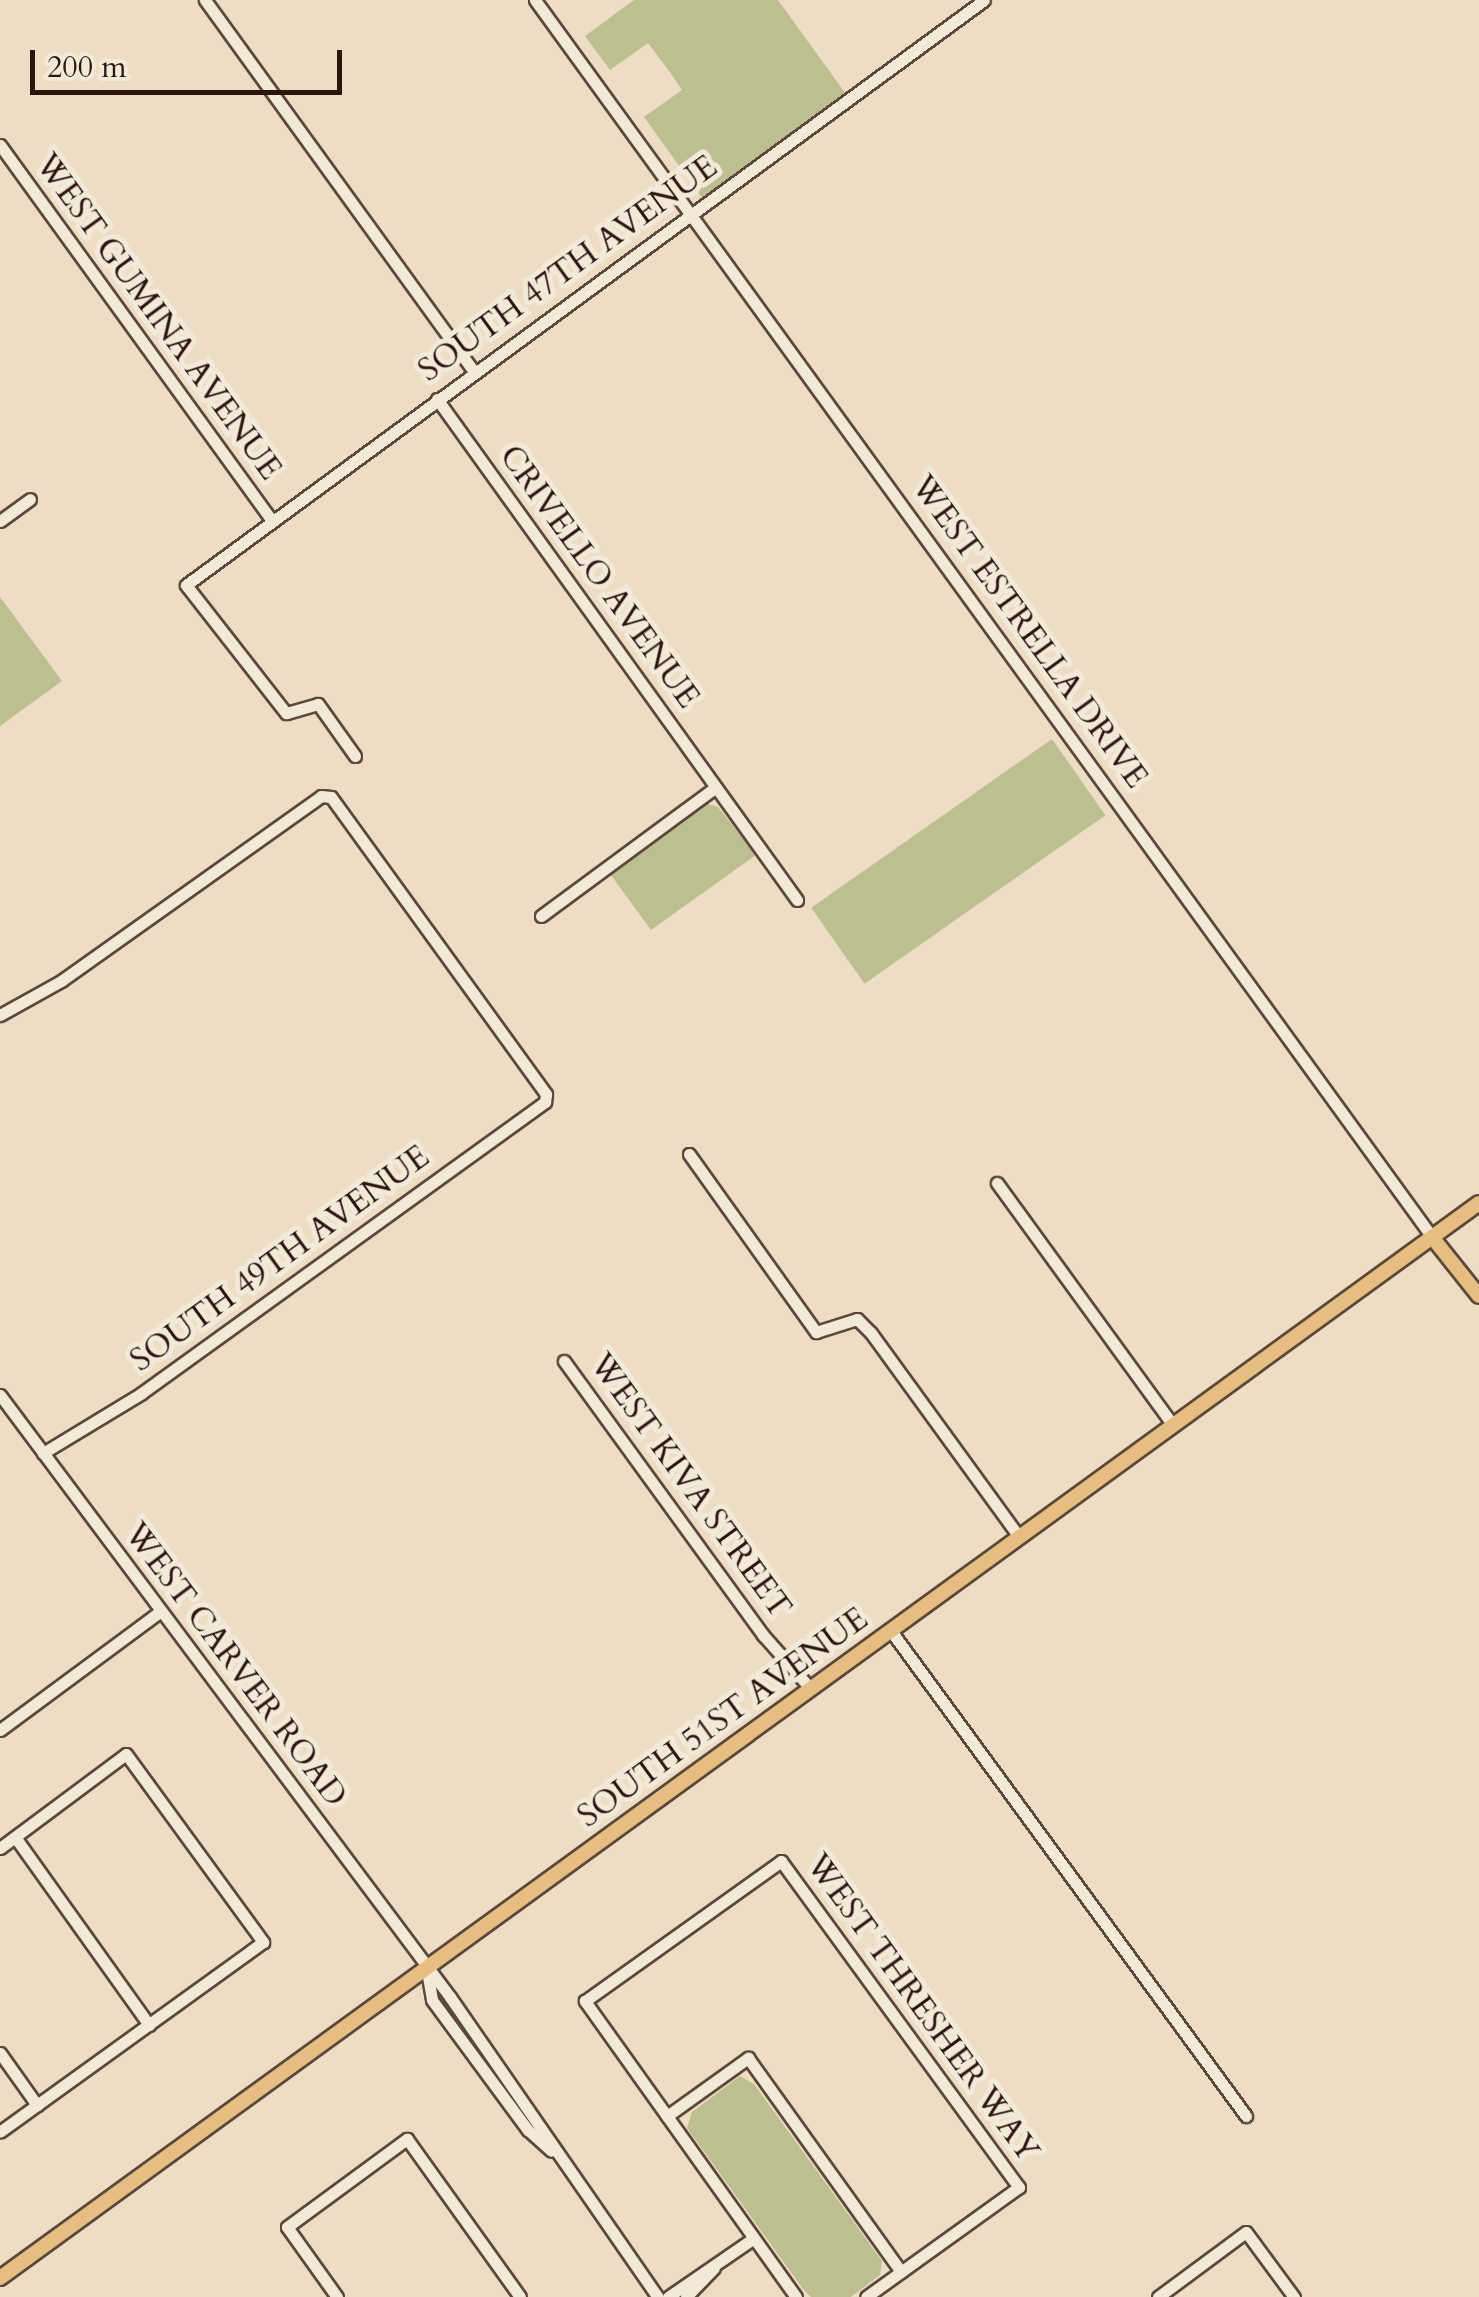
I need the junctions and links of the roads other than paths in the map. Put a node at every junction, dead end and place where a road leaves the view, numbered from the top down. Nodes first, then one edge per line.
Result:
1 (205, 0) edge
2 (535, 0) edge
3 (984, 0) edge
4 (0, 146) edge
5 (692, 214) junction
6 (474, 371) junction
7 (437, 398) junction
8 (30, 499) dead end
9 (272, 520) junction
10 (0, 521) edge
11 (355, 756) dead end
12 (716, 788) junction
13 (796, 900) dead end
14 (540, 916) dead end
15 (0, 1015) edge
16 (689, 1154) dead end
17 (997, 1183) dead end
18 (1479, 1203) edge
19 (1432, 1237) junction
20 (1479, 1296) edge
21 (564, 1361) dead end
22 (0, 1395) edge
23 (1173, 1425) junction
24 (43, 1452) junction
25 (1019, 1537) junction
26 (161, 1611) junction
27 (890, 1630) junction
28 (811, 1688) junction
29 (0, 1730) edge
30 (14, 1837) junction
31 (0, 1848) edge
32 (426, 1968) junction
33 (148, 2025) junction
34 (0, 2054) edge
35 (38, 2105) junction
36 (667, 2116) junction
37 (1246, 2116) dead end
38 (0, 2132) edge
39 (754, 2238) junction
40 (714, 2268) junction
41 (901, 2272) junction
42 (0, 2278) edge
43 (337, 2297) edge
44 (520, 2297) edge
45 (658, 2297) edge
46 (668, 2297) edge
47 (686, 2297) edge
48 (796, 2297) edge
49 (866, 2297) edge
50 (1158, 2297) edge
51 (1294, 2297) edge

1 - 6 street
2 - 5 street, WEST ESTRELLA DRIVE
3 - 5 street, SOUTH 47TH AVENUE
4 - 9 street, WEST GUMINA AVENUE
5 - 6 street, SOUTH 47TH AVENUE
5 - 19 street, WEST ESTRELLA DRIVE
6 - 7 street, SOUTH 47TH AVENUE
7 - 9 street, SOUTH 47TH AVENUE
7 - 12 street, CRIVELLO AVENUE
8 - 10 street
9 - 11 street, SOUTH 47TH AVENUE
12 - 13 street, CRIVELLO AVENUE
12 - 14 street
15 - 24 street, SOUTH 49TH AVENUE
16 - 25 street
17 - 23 street
18 - 19 main road, SOUTH 51ST AVENUE
19 - 20 main road, WEST ESTRELLA DRIVE
19 - 23 main road, SOUTH 51ST AVENUE
21 - 28 street, WEST KIVA STREET
22 - 24 street, WEST CARVER ROAD
23 - 25 main road, SOUTH 51ST AVENUE
24 - 26 street, WEST CARVER ROAD
25 - 27 main road, SOUTH 51ST AVENUE
26 - 29 street
26 - 32 street, WEST CARVER ROAD
27 - 28 main road, SOUTH 51ST AVENUE
27 - 37 street
28 - 32 main road, SOUTH 51ST AVENUE
30 - 31 street
30 - 33 street
30 - 33 street
32 - 42 main road, SOUTH 51ST AVENUE
32 - 45 street, WEST CARVER ROAD
33 - 35 street
34 - 35 street
35 - 38 street
36 - 39 street
36 - 41 street
36 - 41 street, WEST THRESHER WAY
39 - 40 street
39 - 48 street
40 - 46 street
40 - 47 street
41 - 49 street
43 - 44 street
50 - 51 street

